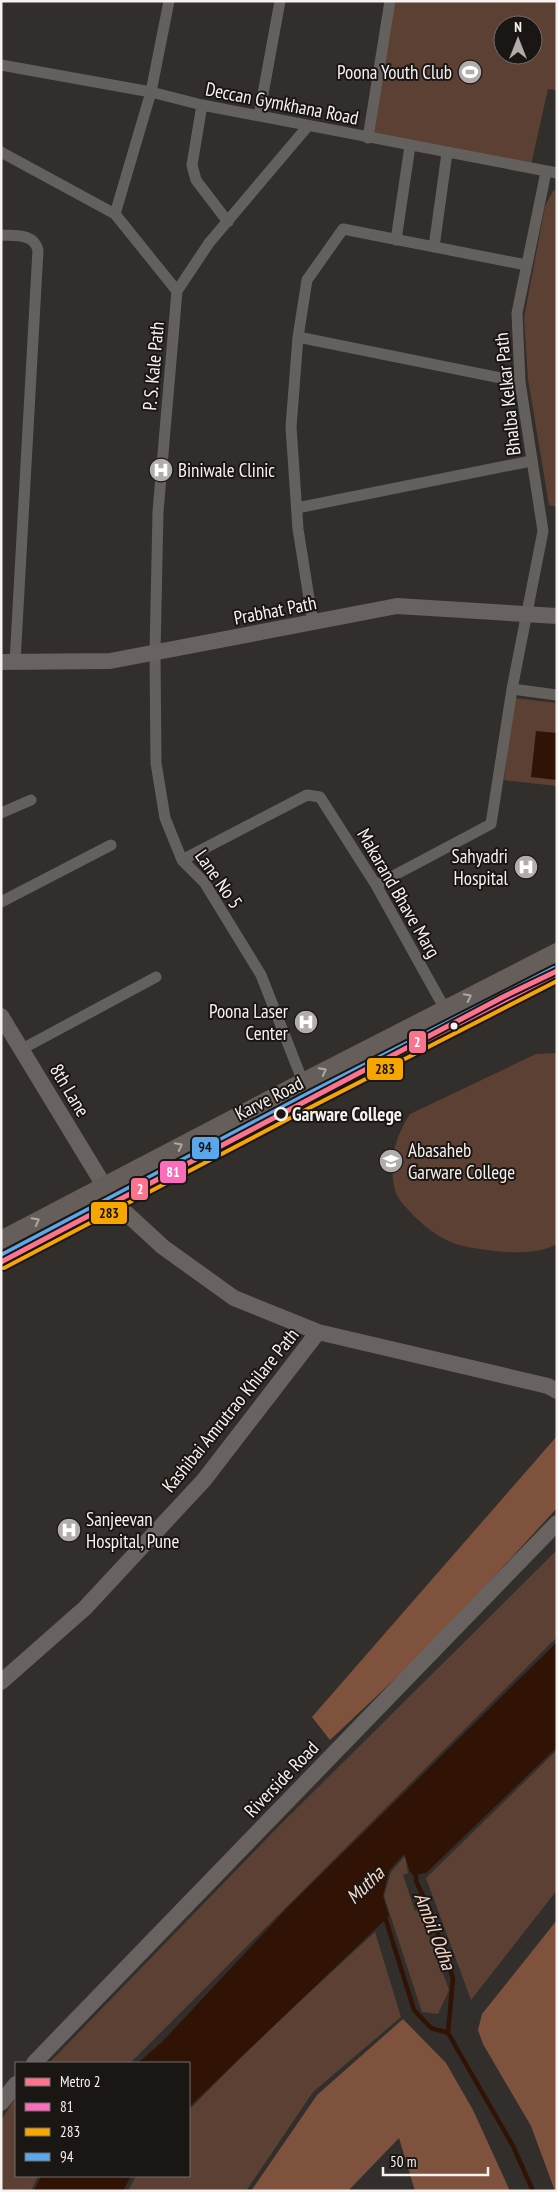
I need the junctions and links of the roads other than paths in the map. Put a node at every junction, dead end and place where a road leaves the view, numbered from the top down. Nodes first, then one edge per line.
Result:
1 (169, 1) edge
2 (280, 1) edge
3 (390, 1) edge
4 (1, 65) edge
5 (151, 92) junction
6 (202, 105) junction
7 (259, 116) junction
8 (308, 126) junction
9 (368, 138) junction
10 (410, 146) junction
11 (1, 152) edge
12 (447, 153) junction
13 (552, 172) edge
14 (115, 214) junction
15 (228, 222) junction
16 (1, 235) edge
17 (396, 240) junction
18 (434, 247) junction
19 (526, 265) junction
20 (177, 291) junction
21 (298, 338) junction
22 (520, 382) junction
23 (531, 461) junction
24 (297, 508) junction
25 (527, 613) junction
26 (557, 616) edge
27 (313, 623) junction
28 (155, 653) junction
29 (8, 662) edge
30 (512, 689) junction
31 (557, 695) edge
32 (31, 800) dead end
33 (1, 813) edge
34 (111, 845) dead end
35 (182, 860) junction
36 (376, 884) junction
37 (1, 902) edge
38 (557, 952) edge
39 (557, 974) edge
40 (156, 976) dead end
41 (445, 1009) junction
42 (1, 1016) edge
43 (22, 1049) junction
44 (303, 1082) junction
45 (104, 1185) junction
46 (114, 1202) junction
47 (1, 1240) edge
48 (1, 1262) edge
49 (318, 1332) junction
50 (557, 1391) edge
51 (557, 1523) edge
52 (1, 1682) edge
53 (36, 2061) edge

1 - 5 street
2 - 7 street
3 - 9 street
4 - 5 street, Deccan Gymkhana Road
5 - 6 street, Deccan Gymkhana Road
5 - 14 street
6 - 7 street, Deccan Gymkhana Road
6 - 15 street
7 - 8 street, Deccan Gymkhana Road
8 - 9 street, Deccan Gymkhana Road
8 - 15 street, P. S. Kale Path
9 - 10 street, Deccan Gymkhana Road
10 - 12 street, Deccan Gymkhana Road
10 - 17 street
11 - 14 street
12 - 13 street, Deccan Gymkhana Road
12 - 18 street
13 - 19 street, Bhalba Kelkar Path
14 - 20 street
15 - 20 street, P. S. Kale Path
16 - 29 street
17 - 18 street
17 - 21 street
18 - 19 street
19 - 22 street, Bhalba Kelkar Path
20 - 28 street, P. S. Kale Path
21 - 22 street
21 - 24 street
22 - 23 street, Bhalba Kelkar Path
23 - 24 street
23 - 25 street, Bhalba Kelkar Path
24 - 27 street
25 - 26 street, Prabhat Path
25 - 27 street, Prabhat Path
25 - 30 street, Bhalba Kelkar Path
27 - 28 street, Prabhat Path
28 - 29 street, Prabhat Path
28 - 35 street, Lane No 5
30 - 31 street
30 - 36 street, Bhalba Kelkar Path
32 - 33 street
34 - 37 street
35 - 36 street, Makarand Bhave Marg
35 - 44 street, Lane No 5
36 - 41 street, Makarand Bhave Marg
41 -> 38 main road, Karve Road
39 - 46 main road, Karve Road
40 - 43 street
44 -> 41 main road, Karve Road
42 - 43 street, 8th Lane
43 - 45 street, 8th Lane
45 -> 44 main road, Karve Road
45 - 46 street, 8th Lane
47 -> 45 main road, Karve Road
46 - 48 main road, Karve Road
46 - 49 street, 8th Lane
49 - 50 street, 8th Lane
49 - 52 street, Kashibai Amrutrao Khilare Path
51 - 53 street, Riverside Road

